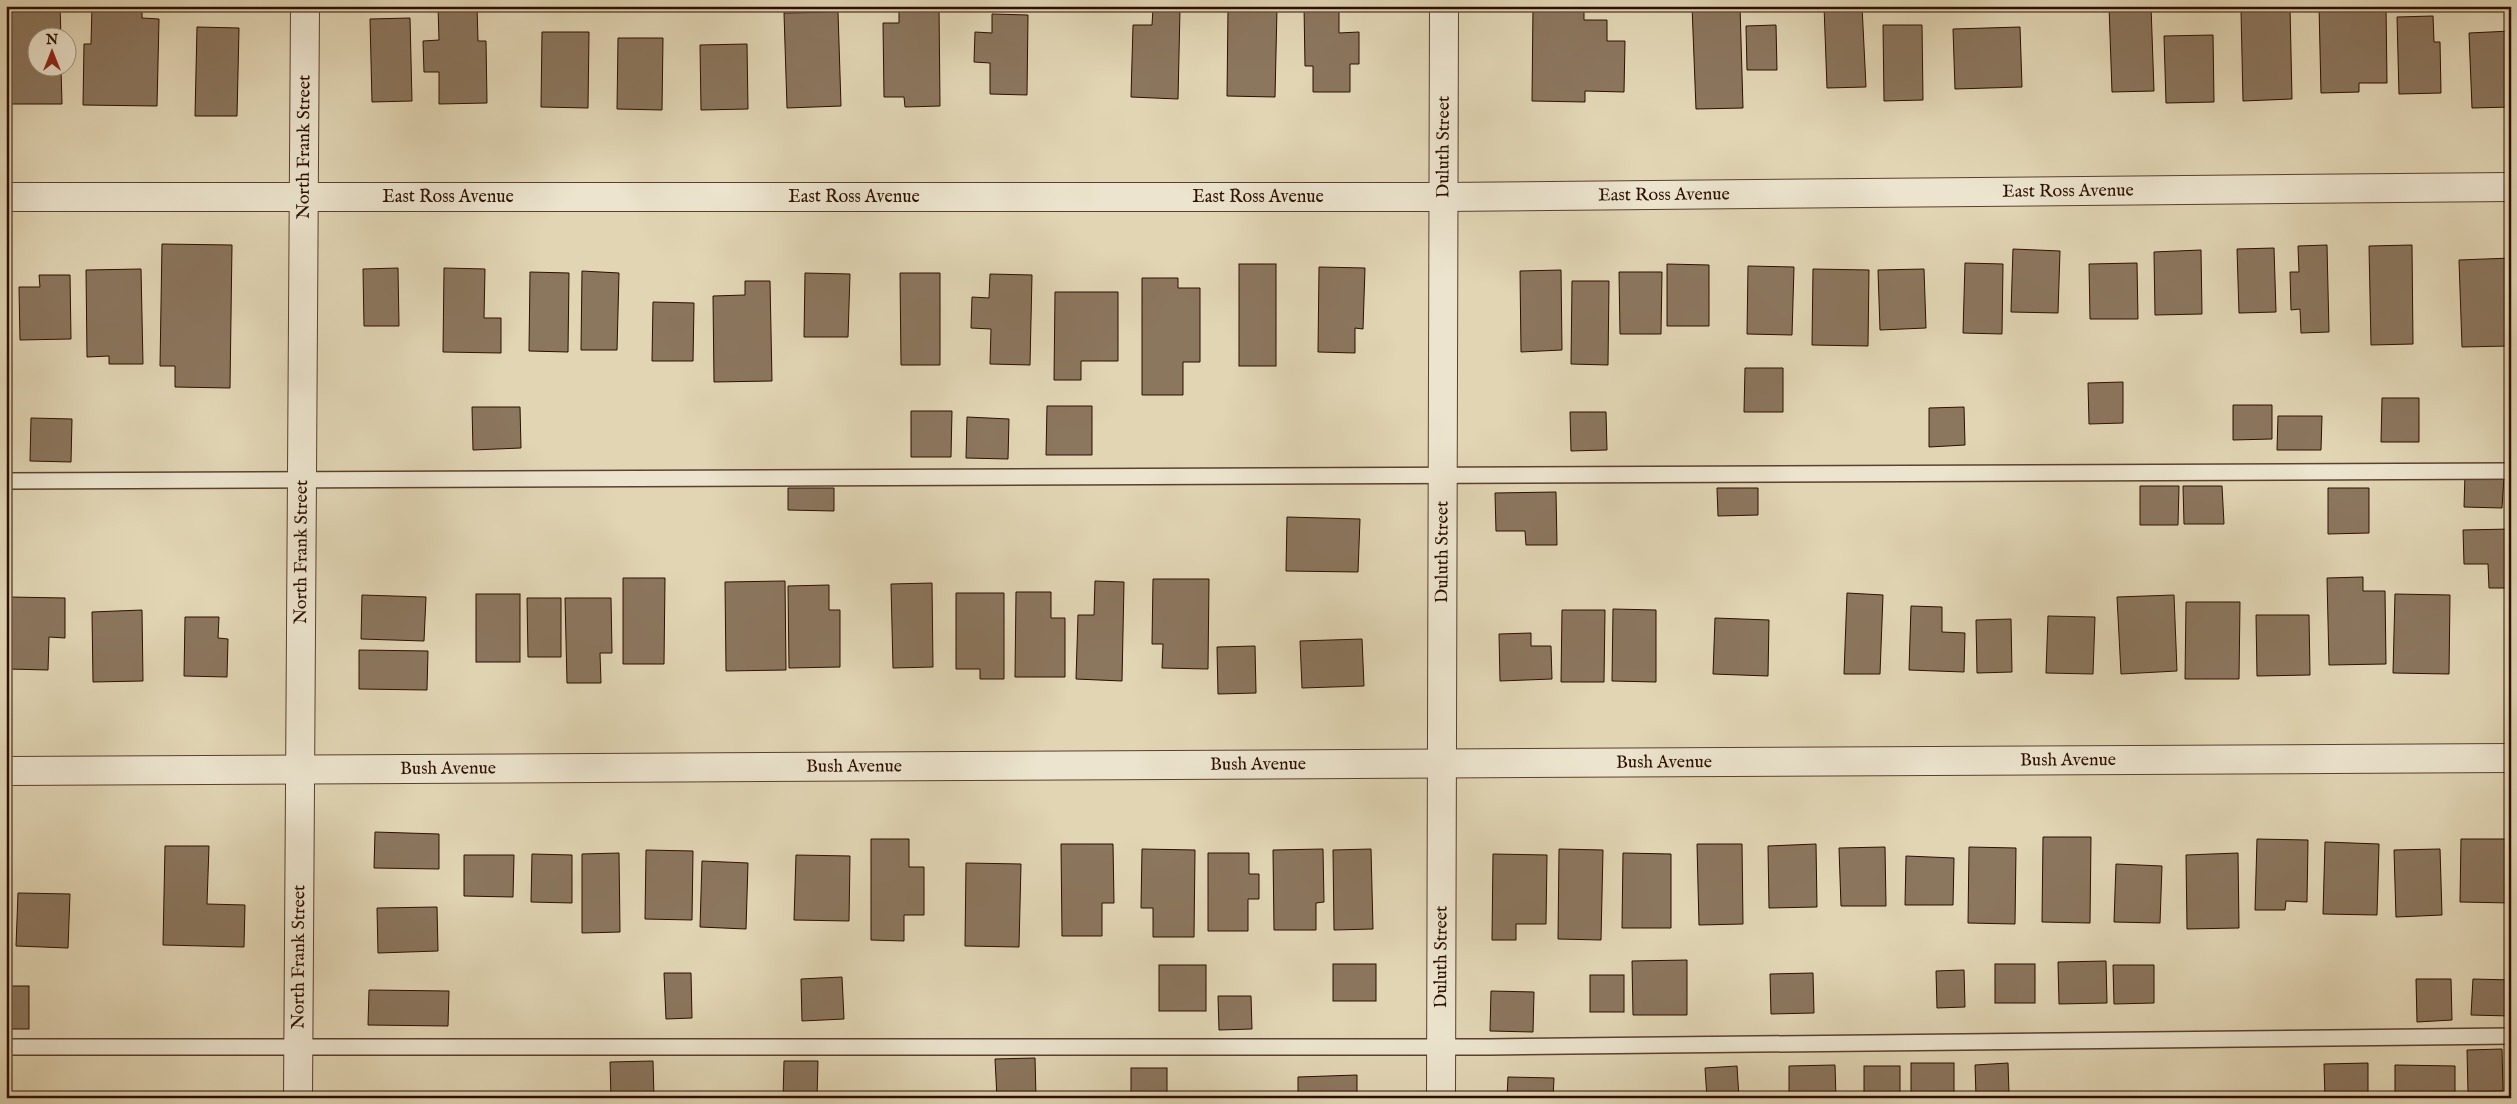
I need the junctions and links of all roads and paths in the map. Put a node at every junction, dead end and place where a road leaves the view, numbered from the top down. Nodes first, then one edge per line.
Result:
1 (305, 6) edge
2 (1444, 6) edge
3 (2511, 188) edge
4 (6, 197) edge
5 (305, 197) junction
6 (1443, 197) junction
7 (2511, 471) edge
8 (1443, 476) junction
9 (6, 481) edge
10 (303, 481) junction
11 (2511, 758) edge
12 (1442, 765) junction
13 (300, 770) junction
14 (6, 771) edge
15 (2511, 1036) edge
16 (298, 1046) junction
17 (6, 1047) edge
18 (1441, 1047) junction
19 (298, 1098) edge
20 (1441, 1098) edge

1 - 5 street, North Frank Street
2 - 6 street, Duluth Street
3 - 6 street, East Ross Avenue
4 - 5 street, East Ross Avenue
5 - 6 street, East Ross Avenue
5 - 10 street, North Frank Street
6 - 8 street, Duluth Street
7 - 8 lane
8 - 10 lane
8 - 12 street, Duluth Street
9 - 10 lane
10 - 13 street, North Frank Street
11 - 12 street, Bush Avenue
12 - 13 street, Bush Avenue
12 - 18 street, Duluth Street
13 - 14 street, Bush Avenue
13 - 16 street, North Frank Street
15 - 18 lane
16 - 17 lane
16 - 18 lane
16 - 19 street, North Frank Street
18 - 20 street, Duluth Street

